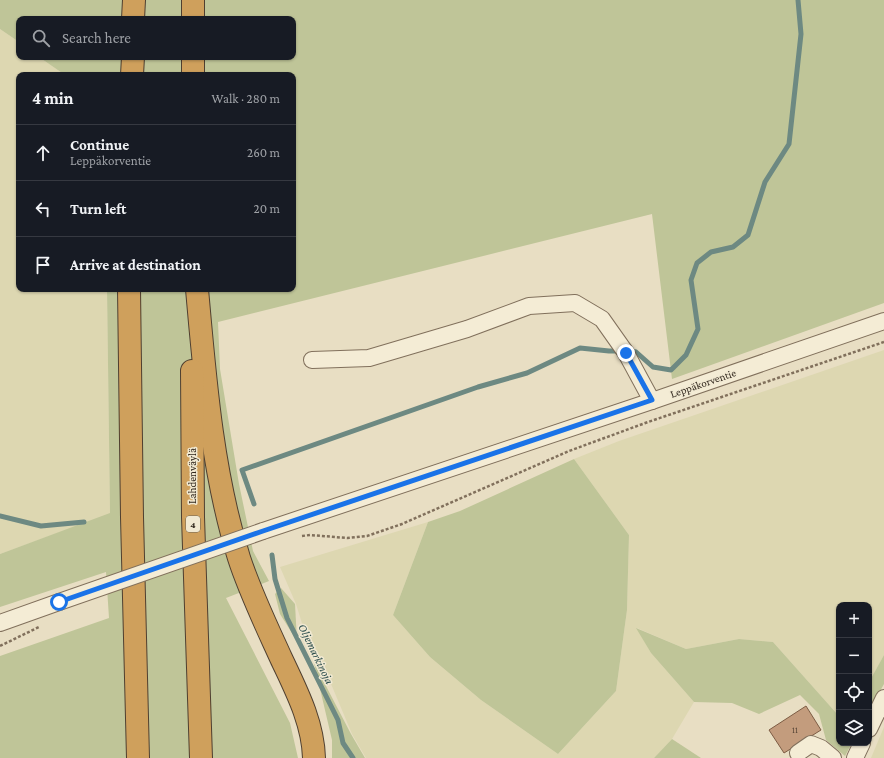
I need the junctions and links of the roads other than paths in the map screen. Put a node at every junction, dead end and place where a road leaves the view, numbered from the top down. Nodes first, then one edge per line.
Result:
1 (134, 0) edge
2 (193, 0) edge
3 (133, 16) edge
4 (193, 16) edge
5 (133, 60) edge
6 (193, 60) edge
7 (132, 72) edge
8 (193, 72) edge
9 (129, 292) edge
10 (192, 292) edge
11 (197, 292) edge
12 (884, 321) edge
13 (312, 360) dead end
14 (652, 400) junction
15 (0, 623) edge
16 (884, 698) edge
17 (872, 723) edge
18 (861, 746) edge
19 (798, 753) dead end
20 (138, 758) edge
21 (202, 758) edge
22 (314, 758) edge
23 (833, 758) edge
24 (855, 758) edge

1 - 3 highway
2 - 4 highway
5 - 7 highway
6 - 8 highway
9 - 20 highway
10 - 21 highway, Lahdenväylä / 4
11 - 22 highway
12 - 14 street, Leppäkorventie
13 - 14 street
14 - 15 street, Leppäkorventie, bridge
16 - 17 street
18 - 24 street
19 - 23 street

